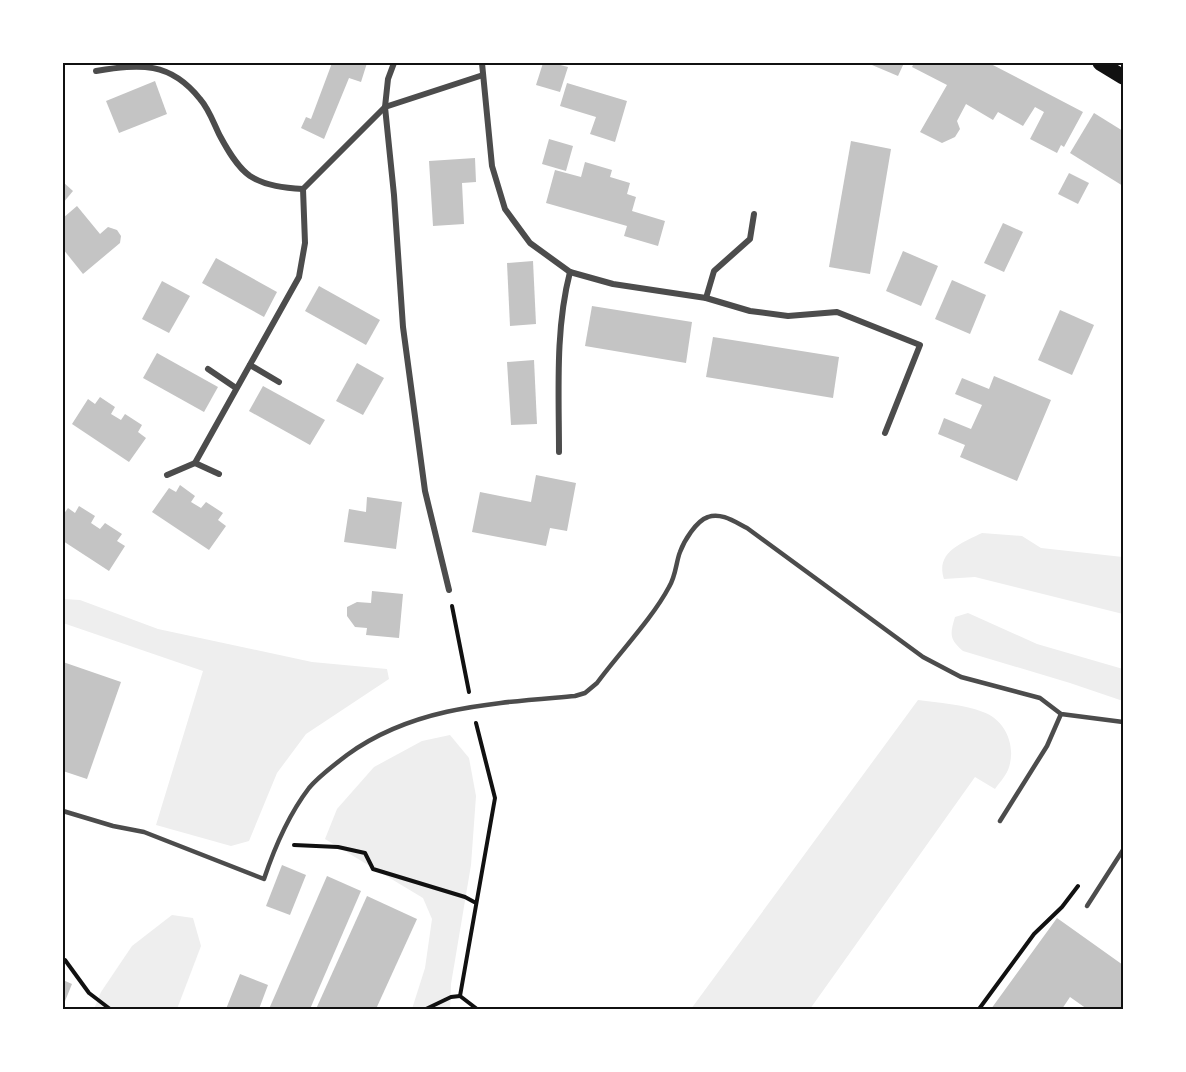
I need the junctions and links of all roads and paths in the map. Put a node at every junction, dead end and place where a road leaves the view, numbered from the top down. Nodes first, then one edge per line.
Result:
1 (394, 63) edge
2 (482, 63) edge
3 (1100, 63) edge
4 (96, 71) dead end
5 (483, 75) junction
6 (1123, 77) edge
7 (385, 107) junction
8 (303, 189) junction
9 (754, 214) dead end
10 (570, 272) junction
11 (706, 298) junction
12 (250, 365) junction
13 (208, 369) dead end
14 (279, 382) dead end
15 (236, 388) junction
16 (885, 433) dead end
17 (559, 452) dead end
18 (195, 463) junction
19 (219, 474) dead end
20 (167, 475) dead end
21 (449, 590) joint
22 (472, 706) junction
23 (1061, 714) junction
24 (1123, 722) edge
25 (63, 811) edge
26 (1000, 821) dead end
27 (278, 844) junction
28 (1123, 850) edge
29 (476, 903) junction
30 (1087, 906) dead end
31 (1062, 907) dead end
32 (65, 960) dead end
33 (460, 996) junction
34 (110, 1009) edge
35 (426, 1009) edge
36 (477, 1009) edge
37 (979, 1009) edge

1 - 7 street
2 - 5 street
3 - 6 main road
4 - 8 street
5 - 7 street
5 - 10 street
7 - 8 street
7 - 21 street
8 - 12 street
9 - 11 street
10 - 11 street
10 - 17 street
11 - 16 street
12 - 14 street
12 - 15 street
13 - 15 street
15 - 18 street
18 - 19 street
18 - 20 street
21 - 22 path
22 - 23 lane
22 - 27 lane
22 - 29 path
23 - 24 lane
23 - 26 lane
25 - 27 lane
27 - 29 path
28 - 30 lane
29 - 33 path
31 - 37 path
32 - 34 path
33 - 35 path
33 - 36 path

